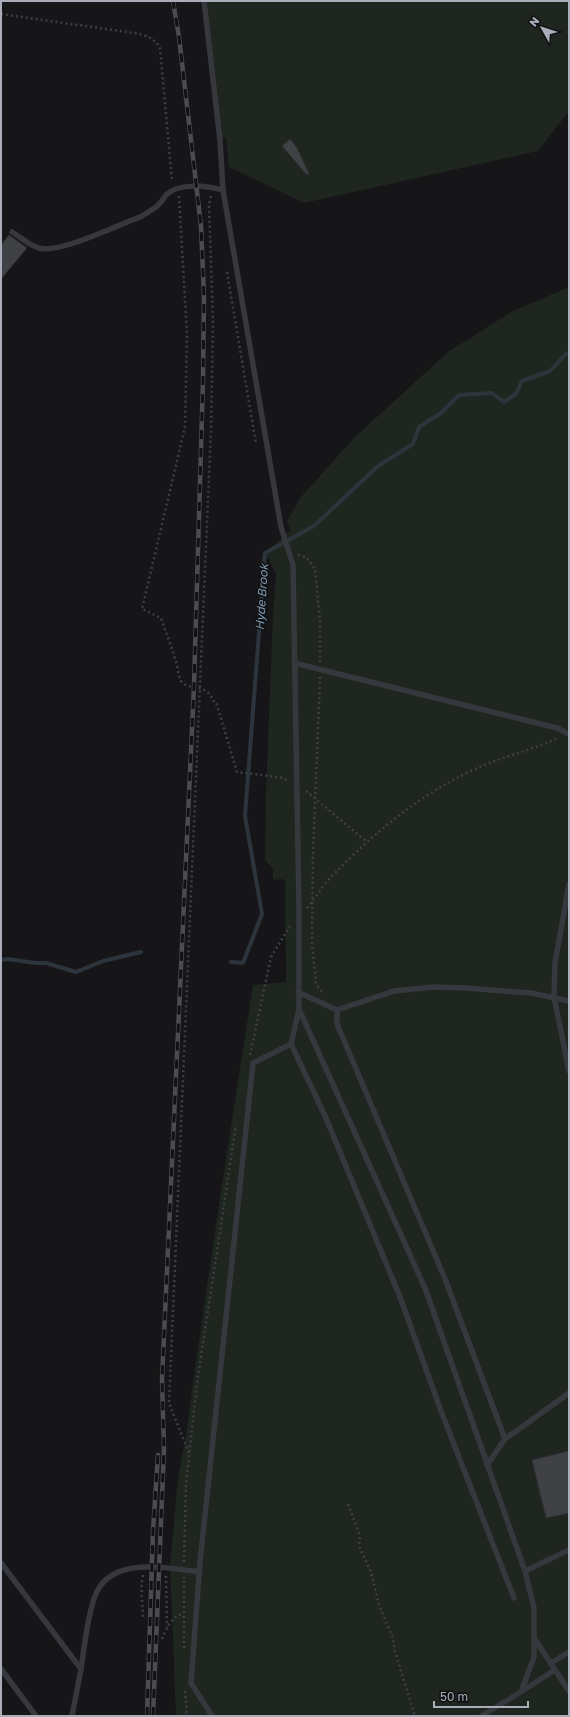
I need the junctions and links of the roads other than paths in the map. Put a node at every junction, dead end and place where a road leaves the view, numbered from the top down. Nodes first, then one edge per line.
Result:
1 (204, 1) edge
2 (223, 190) junction
3 (12, 232) dead end
4 (294, 663) junction
5 (568, 734) edge
6 (569, 884) edge
7 (298, 992) junction
8 (554, 997) junction
9 (569, 1000) edge
10 (299, 1009) junction
11 (337, 1010) junction
12 (291, 1044) junction
13 (569, 1071) edge
14 (569, 1393) edge
15 (505, 1439) junction
16 (487, 1465) junction
17 (569, 1550) edge
18 (1, 1563) edge
19 (200, 1572) junction
20 (525, 1572) junction
21 (514, 1598) dead end
22 (534, 1638) junction
23 (569, 1652) edge
24 (551, 1663) junction
25 (1, 1669) edge
26 (81, 1669) junction
27 (555, 1670) junction
28 (569, 1691) edge
29 (521, 1692) junction
30 (36, 1716) edge
31 (72, 1716) edge
32 (212, 1716) edge
33 (481, 1716) edge

1 - 2 lane
2 - 3 lane
2 - 4 lane
4 - 5 lane
4 - 7 lane
6 - 8 lane
7 - 10 lane
7 - 11 lane
8 - 9 lane
8 - 11 lane
8 - 13 lane
10 - 12 lane
10 - 16 lane
11 - 15 lane
12 - 19 lane
12 - 21 lane
14 - 15 lane
15 - 16 lane
16 - 20 lane
17 - 20 lane
18 - 26 lane
19 - 26 lane
19 - 32 lane
20 - 22 lane
22 - 24 lane
22 - 29 lane
23 - 24 lane
24 - 27 lane
25 - 30 lane
26 - 31 lane
27 - 28 lane
27 - 29 lane
29 - 33 lane

